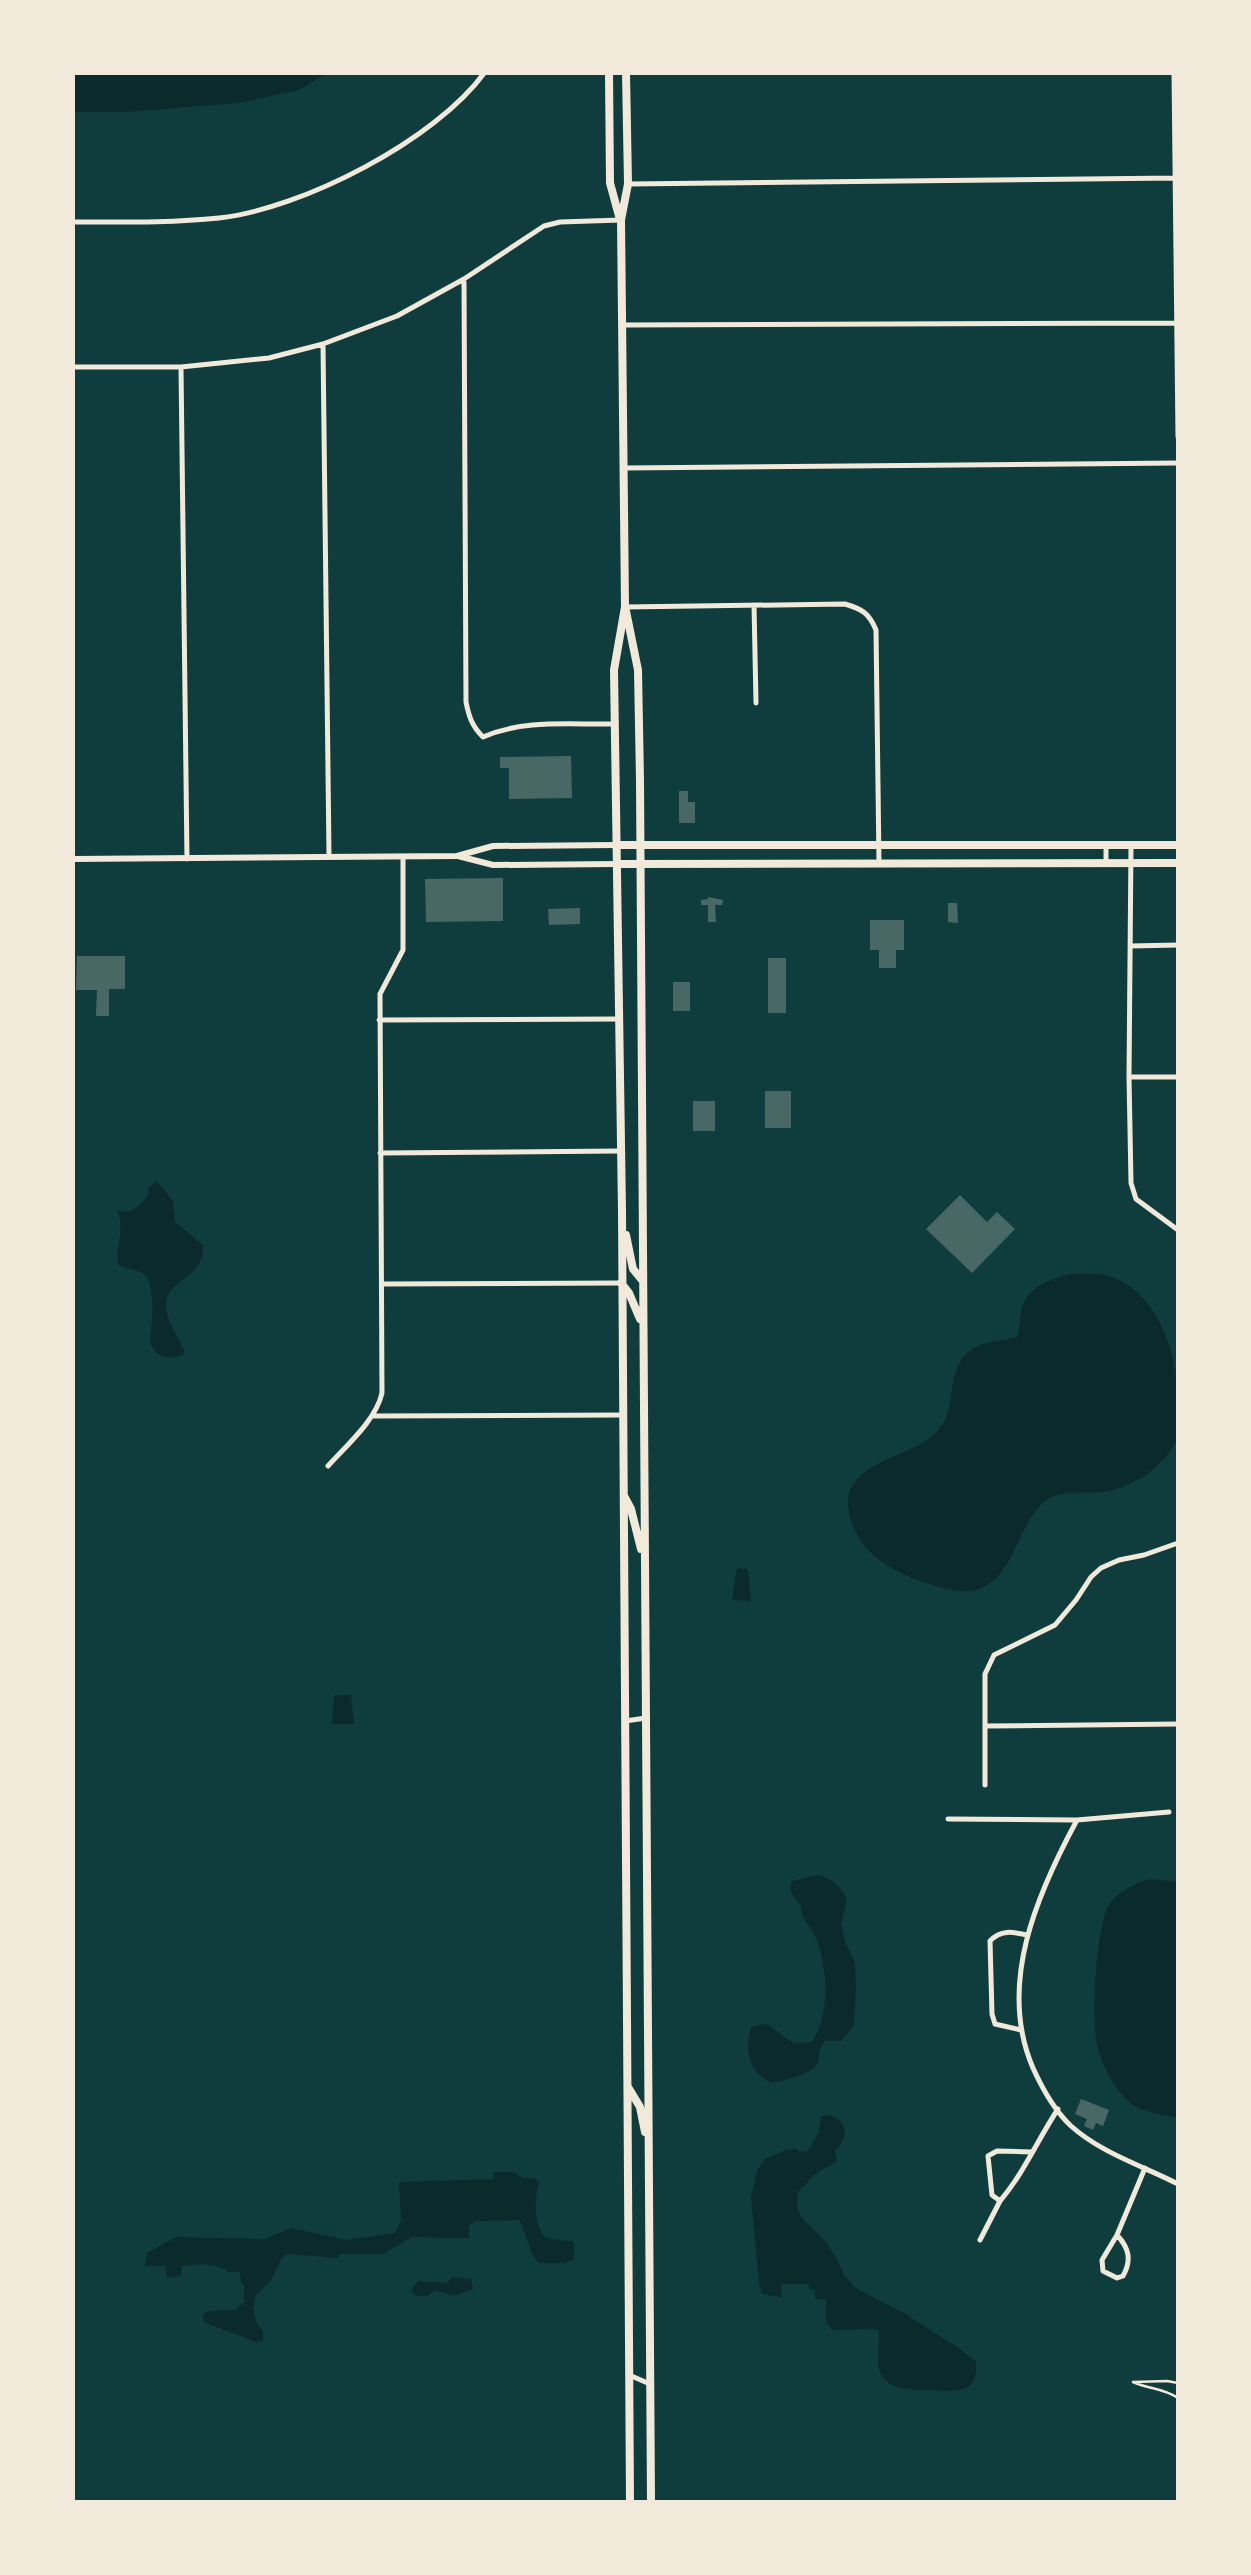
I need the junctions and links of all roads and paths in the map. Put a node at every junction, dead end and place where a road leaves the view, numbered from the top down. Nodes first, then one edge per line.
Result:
1 (484, 72) edge
2 (609, 72) edge
3 (626, 72) edge
4 (1174, 72) edge
5 (1175, 178) junction
6 (628, 184) junction
7 (620, 220) junction
8 (72, 222) edge
9 (464, 280) junction
10 (1177, 323) edge
11 (622, 325) junction
12 (324, 344) junction
13 (72, 367) edge
14 (181, 367) junction
15 (1178, 436) edge
16 (1178, 462) edge
17 (624, 468) junction
18 (754, 605) junction
19 (625, 607) junction
20 (756, 703) dead end
21 (614, 724) junction
22 (616, 845) junction
23 (640, 845) junction
24 (1178, 845) edge
25 (879, 846) junction
26 (1106, 846) junction
27 (1131, 846) junction
28 (457, 856) junction
29 (402, 857) junction
30 (329, 858) junction
31 (187, 859) junction
32 (72, 860) edge
33 (879, 863) junction
34 (1178, 863) edge
35 (616, 864) junction
36 (641, 864) junction
37 (1106, 864) junction
38 (1131, 864) junction
39 (1178, 945) edge
40 (1130, 946) junction
41 (618, 1019) junction
42 (379, 1020) junction
43 (1129, 1077) junction
44 (1178, 1077) edge
45 (620, 1150) junction
46 (380, 1153) junction
47 (622, 1210) junction
48 (1178, 1230) edge
49 (642, 1280) junction
50 (621, 1283) junction
51 (382, 1284) junction
52 (643, 1328) junction
53 (622, 1415) junction
54 (372, 1416) junction
55 (328, 1466) dead end
56 (623, 1496) junction
57 (1178, 1545) edge
58 (645, 1563) junction
59 (646, 1718) junction
60 (625, 1721) junction
61 (1178, 1724) edge
62 (985, 1726) junction
63 (985, 1784) dead end
64 (1169, 1812) dead end
65 (948, 1819) dead end
66 (1077, 1820) junction
67 (1027, 1935) junction
68 (1021, 2030) junction
69 (628, 2087) junction
70 (1058, 2109) junction
71 (649, 2152) junction
72 (1031, 2152) junction
73 (1145, 2168) junction
74 (1178, 2184) edge
75 (1000, 2200) junction
76 (1117, 2236) junction
77 (980, 2240) dead end
78 (629, 2375) junction
79 (1178, 2383) edge
80 (650, 2384) junction
81 (1178, 2398) edge
82 (630, 2502) edge
83 (651, 2502) edge

1 - 8 street
2 - 7 main road
3 - 6 main road
4 - 5 street
5 - 6 street
5 - 10 street
6 - 7 main road
7 - 9 street
7 - 11 main road
9 - 12 street
9 - 21 street
10 - 11 street
10 - 15 street
11 - 17 main road
12 - 14 street
12 - 30 street
13 - 14 street
14 - 31 street
16 - 17 street
17 - 19 main road
18 - 19 street
18 - 20 street
18 - 25 street
19 - 21 main road
19 - 23 main road
21 - 22 main road
22 - 23 main road
22 - 28 street
22 - 35 main road
23 - 25 main road
23 - 36 main road
24 - 27 main road
25 - 26 main road
25 - 33 street
26 - 27 main road
26 - 37 street
27 - 38 street
28 - 29 street
28 - 35 street
29 - 30 street
29 - 42 street
30 - 31 street
31 - 32 street
33 - 36 main road
33 - 37 main road
34 - 38 main road
35 - 36 main road
35 - 41 main road
36 - 49 main road
37 - 38 main road
38 - 40 street
39 - 40 street
40 - 43 street
41 - 42 street
41 - 45 main road
42 - 46 street
43 - 44 street
43 - 48 street
45 - 46 street
45 - 47 main road
46 - 51 street
47 - 49 main road
47 - 50 main road
49 - 52 main road
50 - 51 street
50 - 52 main road
50 - 53 main road
51 - 54 street
52 - 58 main road
53 - 54 street
53 - 56 main road
54 - 55 street
56 - 58 main road
56 - 60 main road
57 - 62 street
58 - 59 main road
59 - 60 street
59 - 71 main road
60 - 69 main road
61 - 62 street
62 - 63 street
64 - 66 street
65 - 66 street
66 - 67 street
67 - 68 street
67 - 68 street
68 - 70 street
69 - 71 main road
69 - 78 main road
70 - 72 street
70 - 73 street
71 - 80 main road
72 - 75 street
72 - 75 street
73 - 74 street
73 - 76 street
75 - 77 street
76 - 76 street
78 - 80 street
78 - 82 main road
79 - 81 lane
80 - 83 main road

